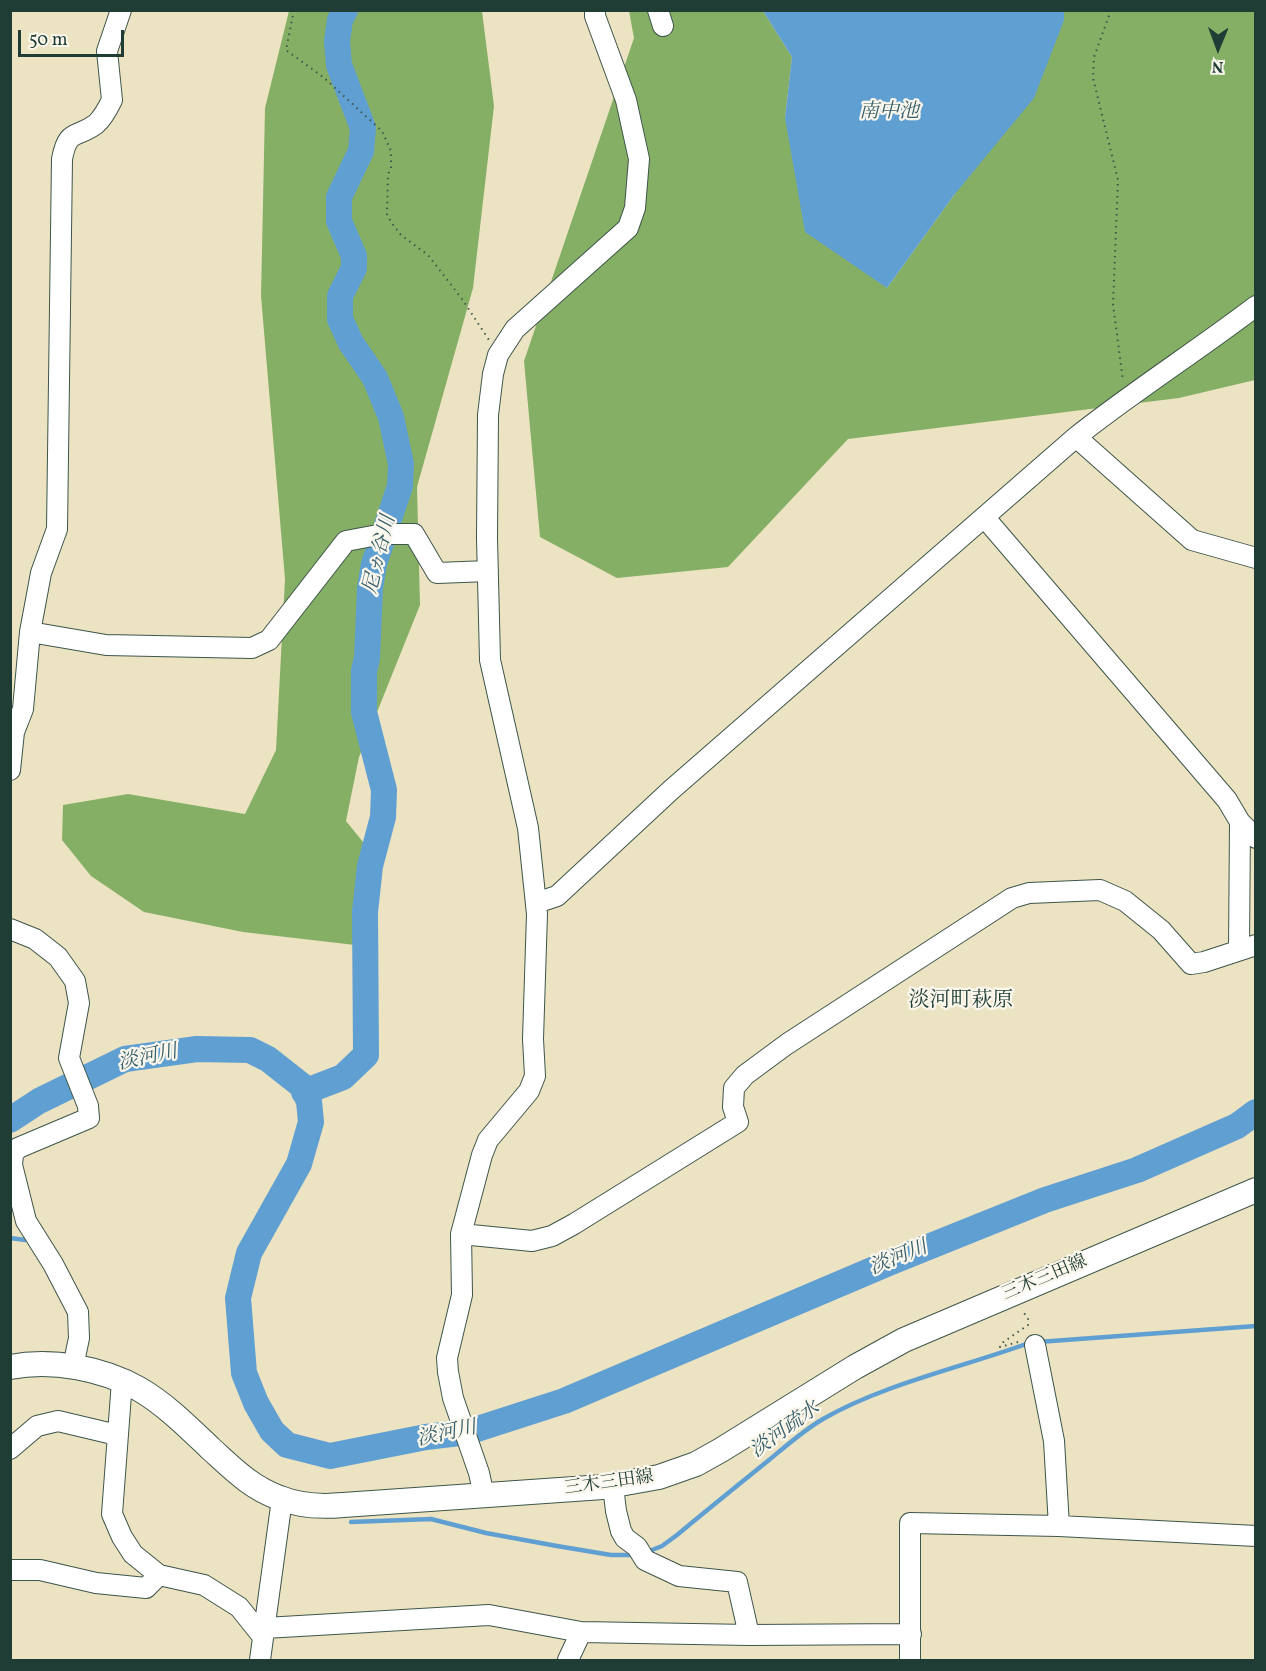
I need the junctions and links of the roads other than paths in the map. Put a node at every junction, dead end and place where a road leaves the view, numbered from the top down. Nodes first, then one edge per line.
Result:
1 (121, 10) edge
2 (595, 10) edge
3 (1256, 306) edge
4 (1076, 437) junction
5 (985, 518) junction
6 (1256, 558) edge
7 (488, 572) junction
8 (30, 632) junction
9 (10, 770) edge
10 (1240, 822) junction
11 (1256, 838) edge
12 (536, 903) junction
13 (10, 929) edge
14 (1247, 947) edge
15 (13, 1151) edge
16 (1256, 1190) edge
17 (461, 1234) junction
18 (1030, 1343) road end
19 (69, 1366) junction
20 (10, 1367) edge
21 (122, 1381) junction
22 (117, 1435) junction
23 (10, 1449) edge
24 (482, 1484) junction
25 (613, 1486) junction
26 (282, 1499) junction
27 (1058, 1517) junction
28 (1256, 1536) edge
29 (10, 1570) edge
30 (159, 1575) junction
31 (581, 1632) junction
32 (264, 1633) junction
33 (911, 1634) junction
34 (749, 1635) junction
35 (260, 1660) edge
36 (568, 1660) edge
37 (910, 1660) edge

1 - 8 street
2 - 7 street
3 - 4 street
4 - 5 street
4 - 6 street
5 - 10 street
5 - 12 street
7 - 8 street
7 - 12 street
8 - 9 street
10 - 11 street
10 - 14 street
12 - 17 street
13 - 15 street
14 - 17 street
15 - 19 street
16 - 25 main road, 三木三田線
17 - 24 street
18 - 27 street
19 - 20 main road, 三木三田線
19 - 21 main road, 三木三田線
21 - 22 street
21 - 26 main road, 三木三田線
22 - 23 street
22 - 30 street
24 - 25 main road, 三木三田線
24 - 26 main road, 三木三田線
25 - 34 street
26 - 32 street
27 - 28 street
27 - 33 street
29 - 30 street
30 - 32 street
31 - 32 street
31 - 34 street
31 - 36 street
32 - 35 street
33 - 34 street
33 - 37 street

